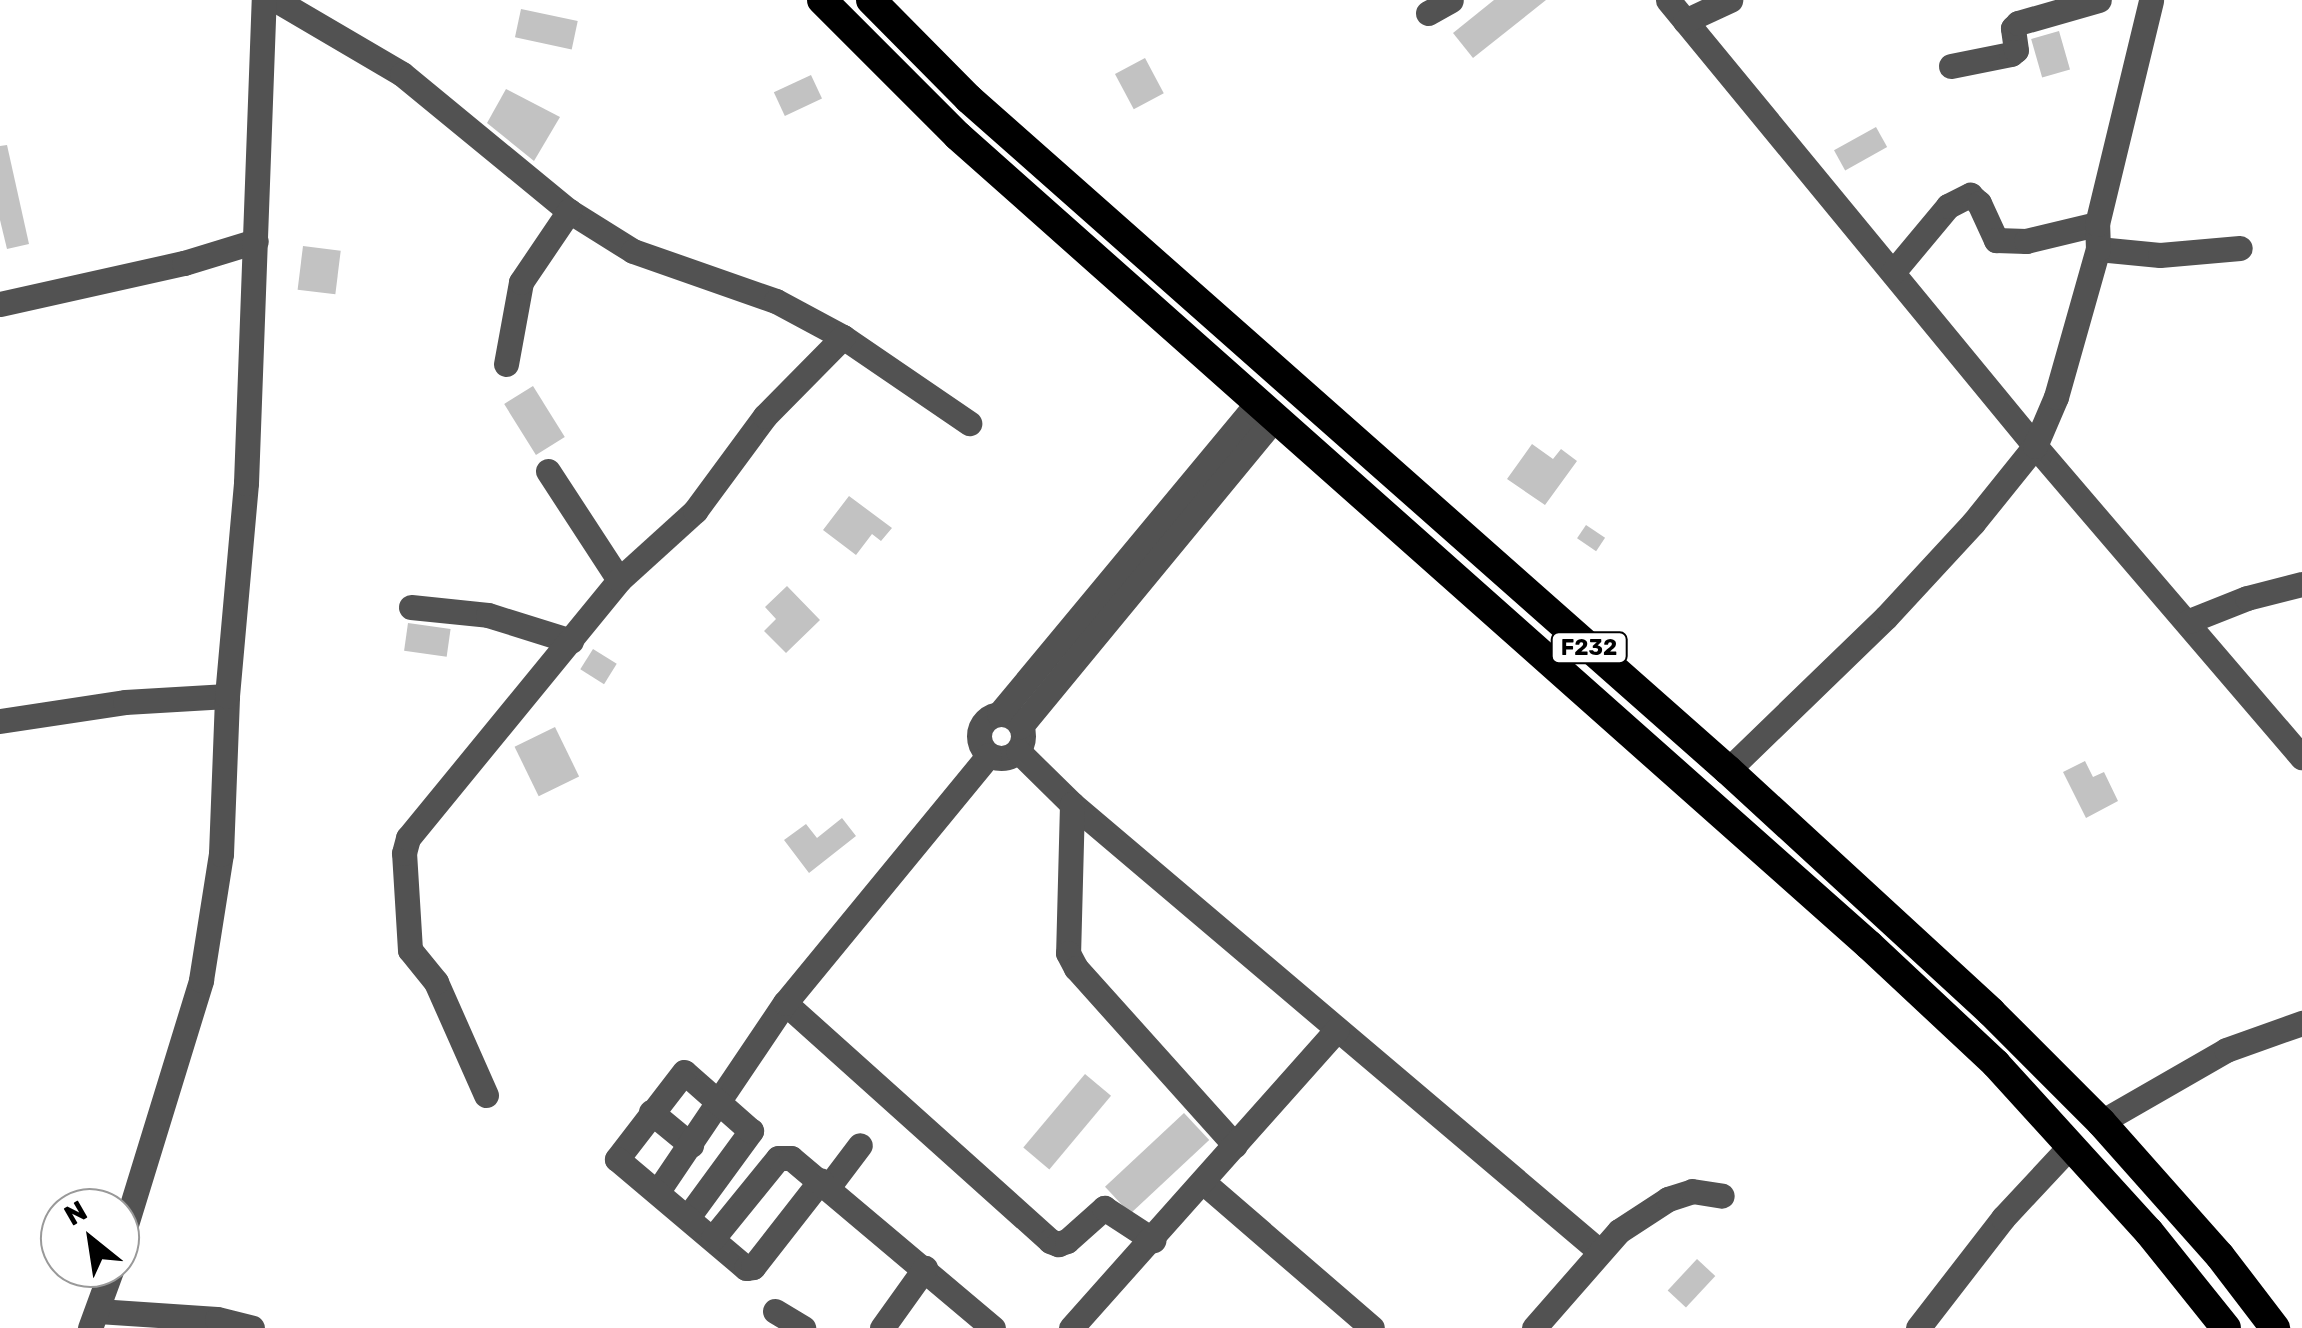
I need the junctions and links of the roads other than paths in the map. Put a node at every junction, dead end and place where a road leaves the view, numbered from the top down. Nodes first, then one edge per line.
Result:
1 (264, 0) edge
2 (276, 0) edge
3 (822, 0) edge
4 (871, 0) edge
5 (1451, 0) edge
6 (1668, 0) edge
7 (1730, 0) edge
8 (2099, 0) edge
9 (2146, 6) edge
10 (1428, 14) dead end
11 (1685, 21) junction
12 (1951, 66) dead end
13 (569, 211) junction
14 (2097, 236) junction
15 (256, 242) junction
16 (2240, 248) dead end
17 (1893, 272) junction
18 (0, 304) edge
19 (844, 337) junction
20 (506, 364) dead end
21 (1267, 410) junction
22 (969, 422) dead end
23 (2035, 446) junction
24 (548, 470) dead end
25 (619, 580) junction
26 (2302, 584) edge
27 (411, 607) dead end
28 (2188, 621) junction
29 (570, 641) junction
30 (227, 696) junction
31 (0, 721) edge
32 (1012, 730) junction
33 (989, 755) junction
34 (2302, 758) edge
35 (1728, 770) junction
36 (1072, 804) junction
37 (785, 1004) junction
38 (2302, 1023) edge
39 (1337, 1030) junction
40 (486, 1096) dead end
41 (719, 1103) junction
42 (651, 1112) junction
43 (2101, 1122) junction
44 (860, 1144) dead end
45 (691, 1145) junction
46 (1234, 1145) junction
47 (2071, 1145) junction
48 (723, 1172) junction
49 (1203, 1182) junction
50 (825, 1183) junction
51 (137, 1188) edge
52 (658, 1191) junction
53 (749, 1192) junction
54 (1722, 1196) dead end
55 (688, 1216) junction
56 (712, 1238) junction
57 (1153, 1240) junction
58 (1598, 1250) junction
59 (924, 1268) junction
60 (105, 1288) edge
61 (775, 1311) dead end
62 (94, 1319) edge
63 (252, 1328) edge
64 (803, 1328) edge
65 (882, 1328) edge
66 (993, 1328) edge
67 (1071, 1328) edge
68 (1372, 1328) edge
69 (1534, 1328) edge
70 (1918, 1328) edge
71 (2226, 1328) edge
72 (2274, 1328) edge

1 - 15 street
2 - 13 street
3 - 21 highway, F232
4 - 35 highway, F232
5 - 10 street
6 - 11 street
7 - 11 street
8 - 12 street
9 - 14 street
11 - 17 street
13 - 19 street
13 - 20 street
14 - 16 street
14 - 17 street
14 - 23 street
15 - 18 street
15 - 30 street
17 - 23 street
19 - 22 street
19 - 25 street
21 - 32 street
21 - 47 highway, F232
23 - 28 street
23 - 35 street
24 - 25 street
25 - 29 street
26 - 28 street
27 - 29 street
28 - 34 street
29 - 40 street
30 - 31 street
30 - 51 street
32 - 33 street
32 - 33 street
32 - 36 street
33 - 37 street
35 - 43 highway, F232
36 - 39 street
36 - 46 street
37 - 41 street
37 - 57 street
38 - 43 street
39 - 46 street
39 - 58 street
41 - 42 street
41 - 45 street
41 - 48 street
42 - 45 street
42 - 52 street
43 - 72 highway, F232
44 - 50 street
45 - 52 street
46 - 49 street
47 - 70 street
47 - 71 highway, F232
48 - 53 street
48 - 55 street
49 - 57 street
49 - 68 street
50 - 53 street
50 - 56 street
50 - 59 street
52 - 55 street
53 - 56 street
54 - 58 street
55 - 56 street
57 - 67 street
58 - 69 street
59 - 65 street
59 - 66 street
60 - 62 street
61 - 64 street
62 - 63 street

